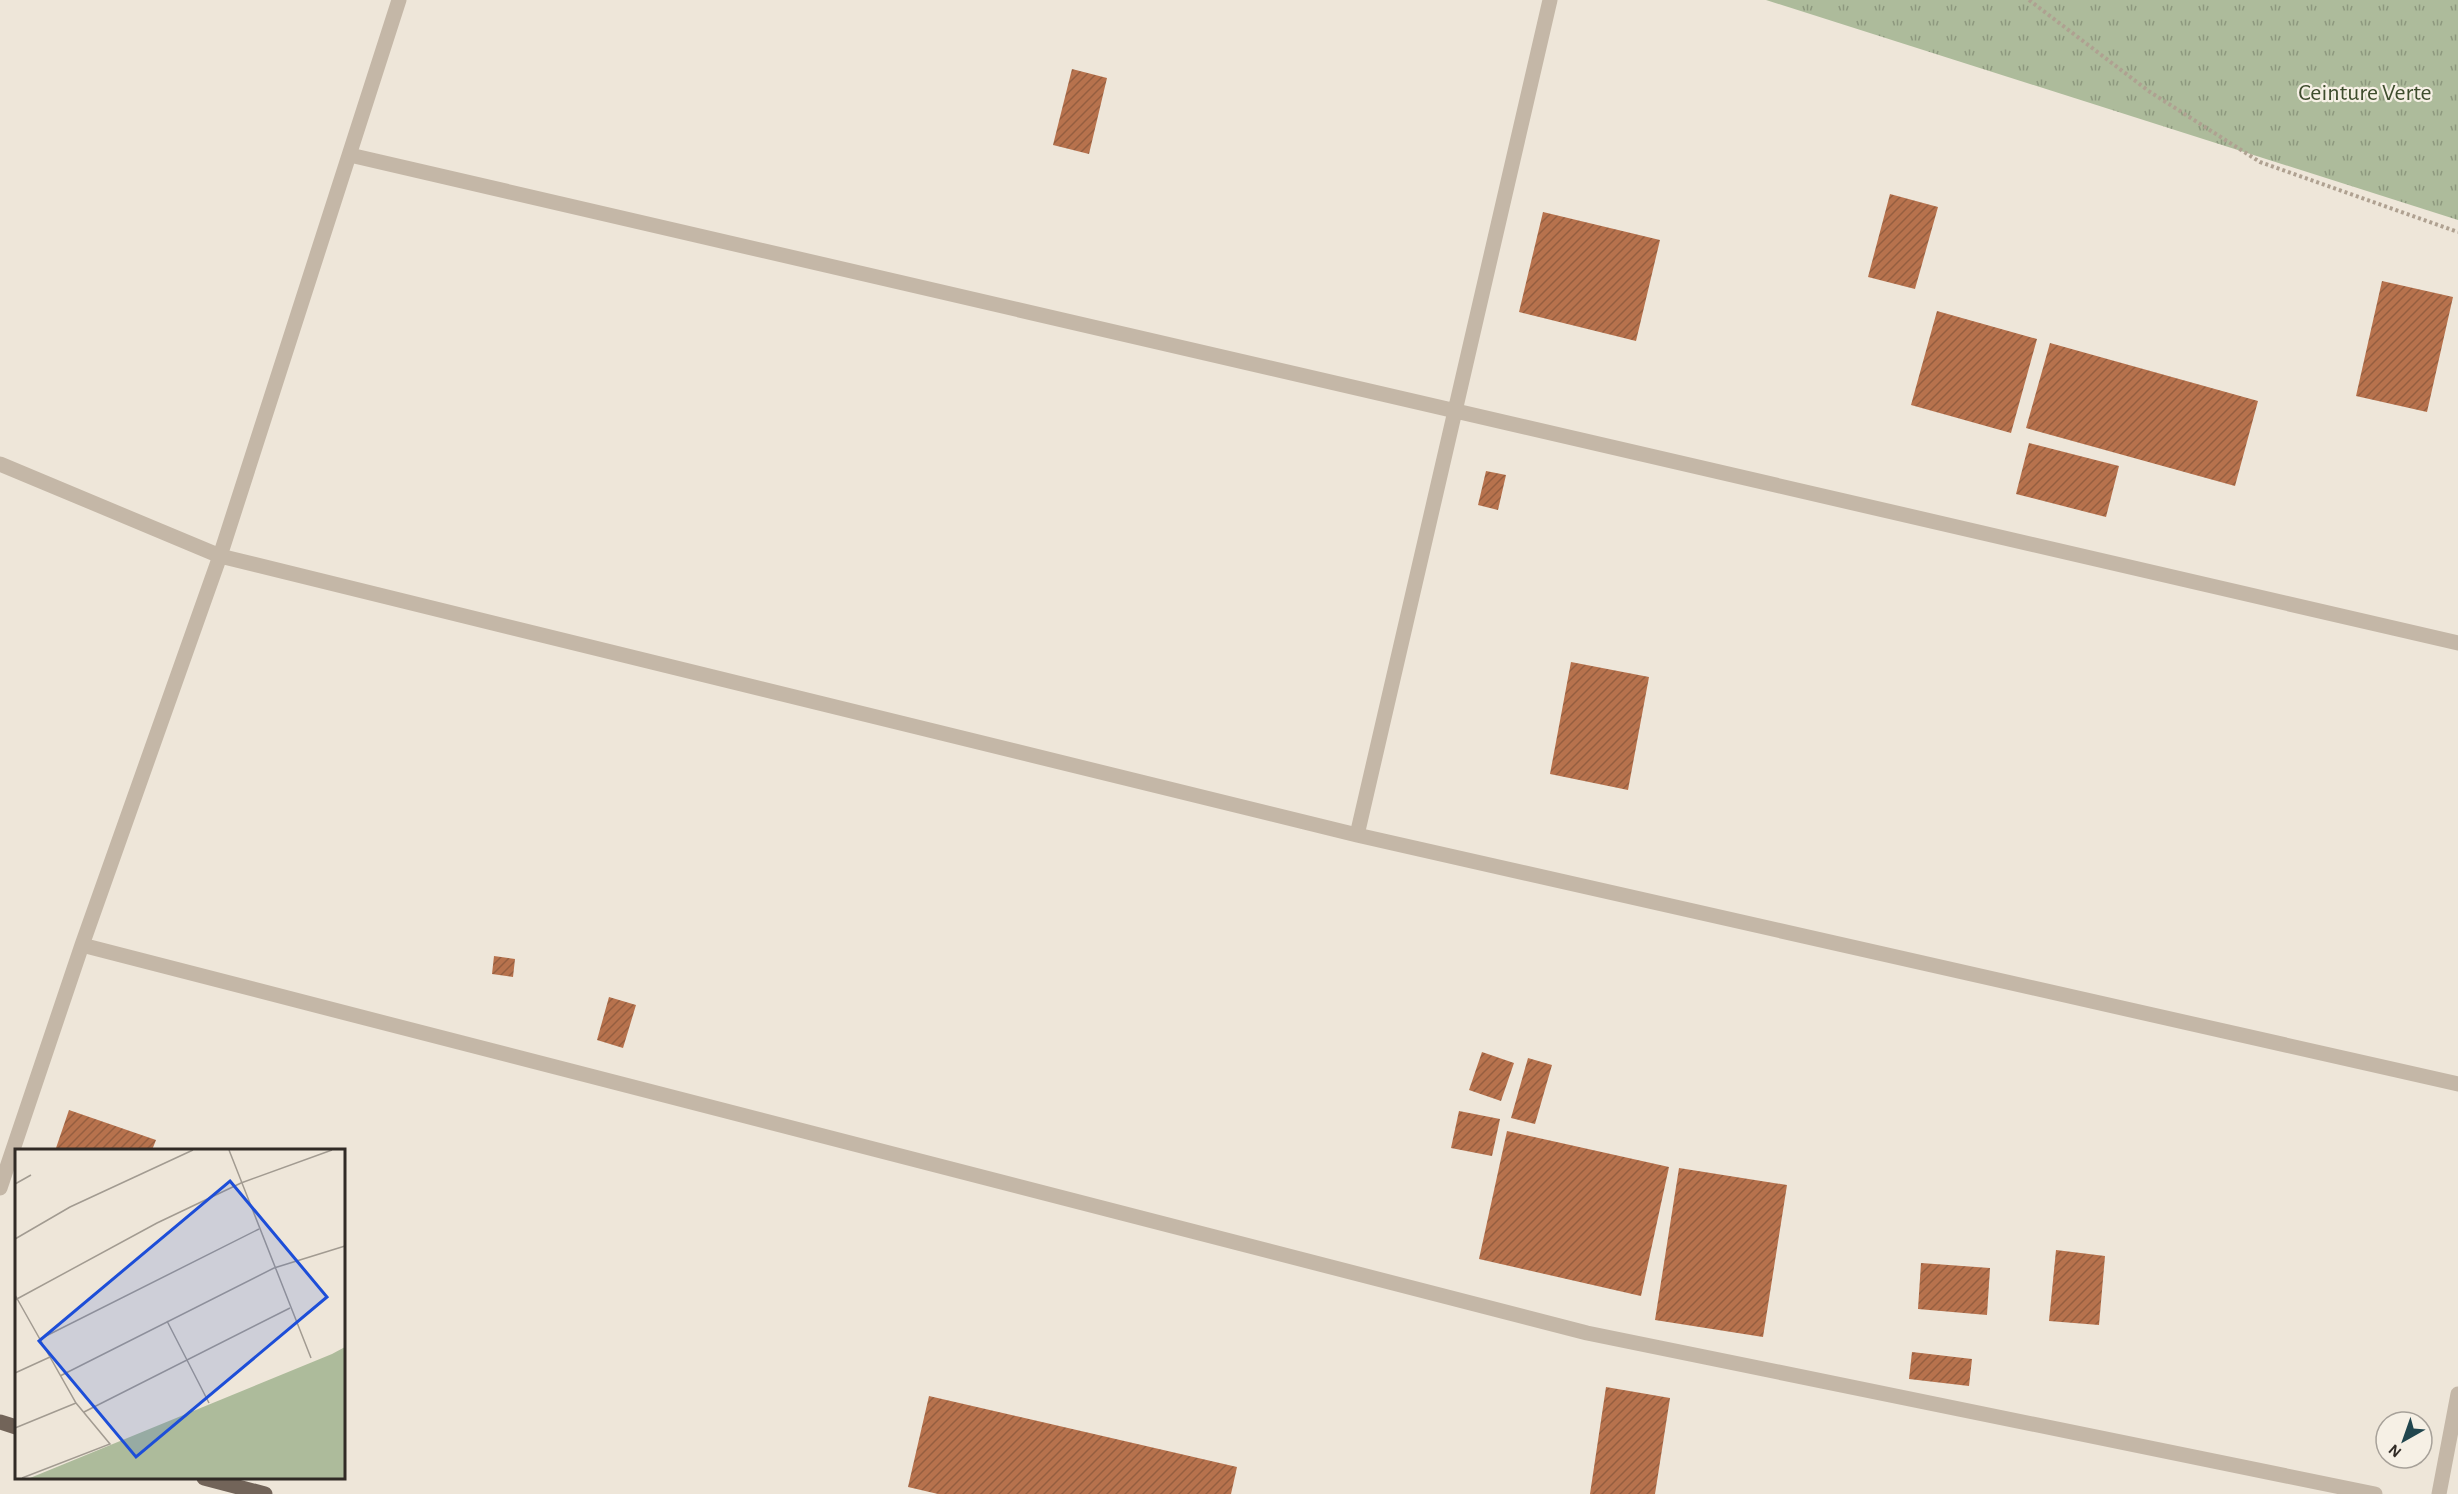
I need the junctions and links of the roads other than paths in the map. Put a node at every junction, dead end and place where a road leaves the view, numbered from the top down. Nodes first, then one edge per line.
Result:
1 (399, 0) edge
2 (1550, 0) edge
3 (350, 155) junction
4 (1455, 410) junction
5 (0, 464) edge
6 (220, 556) junction
7 (2458, 643) edge
8 (1357, 836) junction
9 (82, 945) junction
10 (2458, 1084) edge
11 (0, 1188) edge
12 (2458, 1394) edge
13 (0, 1422) edge
14 (15, 1427) edge
15 (208, 1479) edge
16 (265, 1494) edge
17 (2375, 1494) edge
18 (2439, 1494) edge

1 - 3 street
2 - 4 street
3 - 4 street
3 - 6 street
4 - 7 street
4 - 8 street
5 - 6 street
6 - 8 street
6 - 9 street
8 - 10 street
9 - 11 street
9 - 17 street
12 - 18 street
13 - 14 main road
15 - 16 main road

